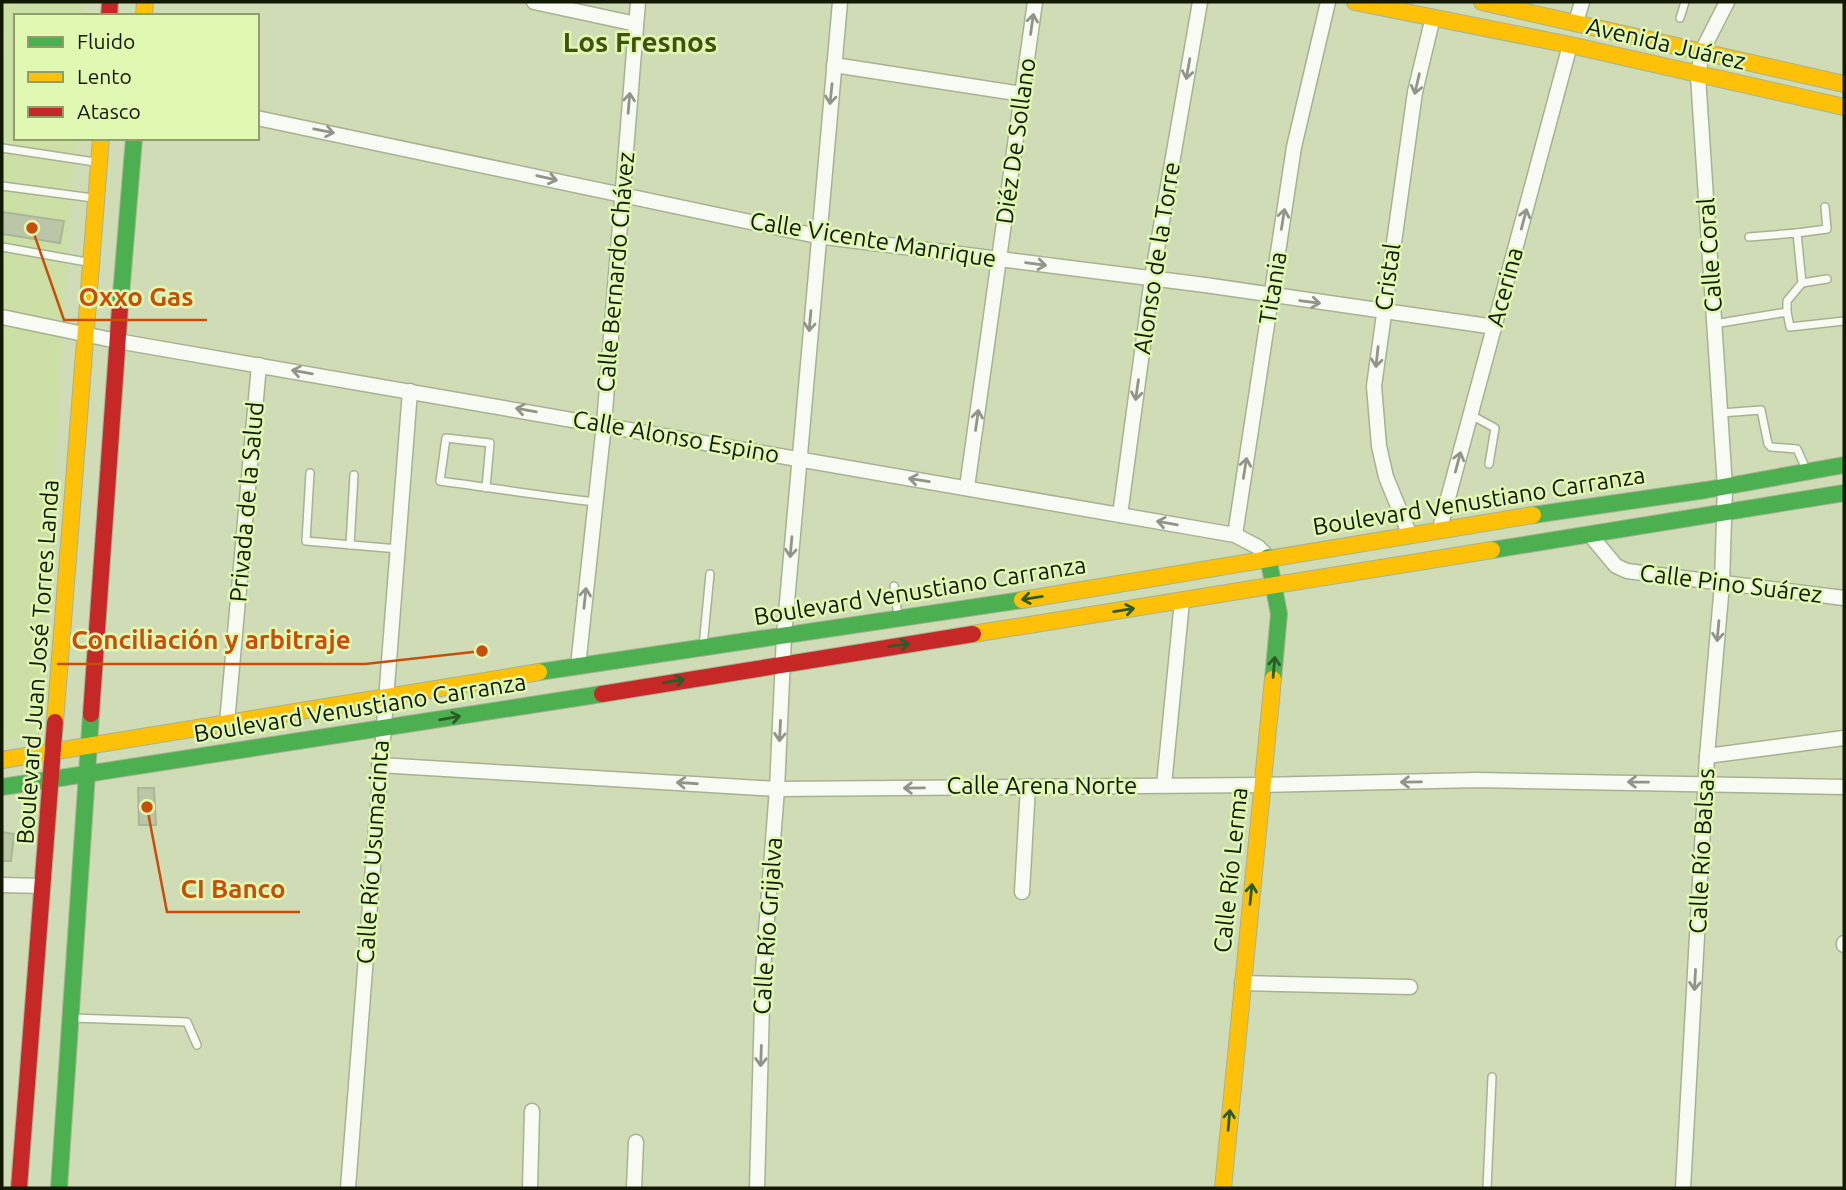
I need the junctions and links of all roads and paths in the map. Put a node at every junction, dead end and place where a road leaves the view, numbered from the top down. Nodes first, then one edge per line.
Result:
1 (534, 2) edge
2 (638, 2) edge
3 (840, 2) edge
4 (1035, 2) edge
5 (1200, 2) edge
6 (1328, 2) edge
7 (1355, 2) edge
8 (1482, 2) edge
9 (1581, 2) edge
10 (1685, 2) edge
11 (1727, 2) edge
12 (1433, 17) junction
13 (1680, 18) dead end
14 (1576, 22) junction
15 (636, 24) junction
16 (1570, 45) junction
17 (1702, 51) junction
18 (834, 65) junction
19 (1698, 76) junction
20 (1844, 84) edge
21 (1022, 94) junction
22 (1844, 112) edge
23 (259, 118) edge
24 (101, 140) edge
25 (134, 140) edge
26 (2, 148) edge
27 (99, 162) junction
28 (2, 186) edge
29 (622, 196) junction
30 (97, 198) junction
31 (1825, 207) dead end
32 (1797, 233) junction
33 (817, 236) junction
34 (1749, 237) dead end
35 (2, 247) edge
36 (1000, 260) junction
37 (91, 262) junction
38 (1152, 278) junction
39 (1827, 279) dead end
40 (1802, 284) junction
41 (1271, 296) junction
42 (1382, 312) junction
43 (1787, 312) junction
44 (2, 317) edge
45 (1844, 321) edge
46 (1714, 324) junction
47 (1494, 327) junction
48 (86, 335) junction
49 (117, 341) junction
50 (259, 365) junction
51 (410, 391) junction
52 (1720, 413) junction
53 (1471, 415) junction
54 (604, 424) junction
55 (798, 458) junction
56 (1489, 464) dead end
57 (1844, 465) edge
58 (1807, 472) junction
59 (310, 473) dead end
60 (354, 475) dead end
61 (1725, 486) junction
62 (967, 487) junction
63 (486, 488) junction
64 (1844, 493) edge
65 (596, 502) junction
66 (1724, 514) junction
67 (1120, 515) junction
68 (1440, 528) junction
69 (1409, 534) junction
70 (1235, 535) junction
71 (1591, 536) junction
72 (350, 545) junction
73 (398, 549) junction
74 (1268, 557) junction
75 (710, 574) dead end
76 (1722, 584) junction
77 (894, 586) dead end
78 (1275, 586) junction
79 (1844, 598) edge
80 (1182, 601) junction
81 (898, 618) junction
82 (784, 636) junction
83 (703, 648) junction
84 (783, 663) junction
85 (578, 666) junction
86 (386, 699) junction
87 (227, 723) junction
88 (382, 729) junction
89 (1844, 738) edge
90 (92, 747) junction
91 (54, 752) junction
92 (1707, 756) junction
93 (2, 761) edge
94 (379, 765) junction
95 (89, 772) junction
96 (51, 778) junction
97 (1707, 782) junction
98 (1164, 785) junction
99 (1263, 785) junction
100 (1028, 786) junction
101 (2, 787) edge
102 (1844, 787) edge
103 (777, 789) junction
104 (2, 885) edge
105 (44, 886) junction
106 (1022, 892) dead end
107 (1242, 983) junction
108 (1410, 987) dead end
109 (72, 1018) junction
110 (197, 1045) dead end
111 (1492, 1077) dead end
112 (532, 1111) dead end
113 (636, 1142) dead end
114 (19, 1188) edge
115 (59, 1188) edge
116 (348, 1188) edge
117 (530, 1188) edge
118 (634, 1188) edge
119 (757, 1188) edge
120 (1223, 1188) edge
121 (1488, 1188) edge
122 (1683, 1188) edge

1 - 15 street
2 - 15 street, Calle Bernardo Chávez
3 - 18 street, Calle Río Grijalva
21 -> 4 street, Diéz De Sollano
5 -> 38 street, Alonso de la Torre
41 -> 6 street, Titania
7 - 12 main road, Avenida Juárez
8 - 14 main road, Avenida Juárez
9 - 14 street
10 - 13 lane
11 - 17 street, Calle Coral
12 - 16 main road, Avenida Juárez
12 -> 42 street, Cristal
14 - 17 main road, Avenida Juárez
29 -> 15 street, Calle Bernardo Chávez
16 - 19 main road, Avenida Juárez
47 -> 16 street, Acerina
17 - 19 street, Calle Coral
17 - 20 main road, Avenida Juárez
18 - 21 street
18 -> 33 street, Calle Río Grijalva
19 - 22 main road, Avenida Juárez
19 - 46 street, Calle Coral
21 - 36 street, Diéz De Sollano
23 -> 29 street, Calle Vicente Manrique
24 - 27 main road, Boulevard Juan José Torres Landa
25 - 49 main road
26 - 27 lane
27 - 30 main road, Boulevard Juan José Torres Landa
28 - 30 lane
29 - 33 street, Calle Vicente Manrique
29 - 54 street, Calle Bernardo Chávez
30 - 37 main road, Boulevard Juan José Torres Landa
31 - 32 lane
32 - 34 lane
32 - 40 lane
33 - 36 street, Calle Vicente Manrique
33 -> 55 street, Calle Río Grijalva
35 - 37 lane
36 -> 38 street, Calle Vicente Manrique
62 -> 36 street, Diéz De Sollano
37 - 48 main road, Boulevard Juan José Torres Landa
38 - 41 street, Calle Vicente Manrique
38 -> 67 street, Alonso de la Torre
39 - 40 lane
40 - 43 lane
41 -> 42 street, Calle Vicente Manrique
70 -> 41 street, Titania
42 - 47 street, Calle Vicente Manrique
42 -> 69 street, Cristal
43 - 45 lane
43 - 46 lane
44 - 48 street, Calle Alonso Espino
46 - 52 street, Calle Coral
47 - 53 street, Acerina
48 - 49 street, Calle Alonso Espino
48 - 91 main road, Boulevard Juan José Torres Landa
49 - 50 street, Calle Alonso Espino
49 - 90 main road
51 -> 50 street, Calle Alonso Espino
50 - 87 street, Privada de la Salud
54 -> 51 street, Calle Alonso Espino
51 - 73 street, Calle Río Usumacinta
52 - 58 lane
52 - 61 street, Calle Coral
53 - 56 lane
68 -> 53 street, Acerina
54 - 55 street, Calle Alonso Espino
54 - 65 street, Calle Bernardo Chávez
62 -> 55 street, Calle Alonso Espino
55 -> 82 street, Calle Río Grijalva
57 - 58 main road, Boulevard Venustiano Carranza
58 - 61 main road, Boulevard Venustiano Carranza
59 - 72 lane
60 - 72 lane
61 - 66 street, Calle Coral
61 - 68 main road, Boulevard Venustiano Carranza
62 - 67 street, Calle Alonso Espino
63 - 63 lane
63 - 65 lane
64 - 66 main road, Boulevard Venustiano Carranza
85 -> 65 street, Calle Bernardo Chávez
66 - 71 main road, Boulevard Venustiano Carranza
66 - 76 street, Calle Río Balsas
70 -> 67 street, Calle Alonso Espino
68 - 69 main road, Boulevard Venustiano Carranza
69 - 74 main road, Boulevard Venustiano Carranza
70 - 74 street
71 - 76 street, Calle Pino Suárez
71 - 78 main road, Boulevard Venustiano Carranza
72 - 73 lane
73 - 86 street, Calle Río Usumacinta
74 - 78 main road, Calle Río Lerma
74 -> 81 main road, Boulevard Venustiano Carranza
75 - 83 lane
76 - 79 street, Calle Pino Suárez
76 -> 92 street, Calle Río Balsas
77 - 81 lane
78 - 80 main road, Boulevard Venustiano Carranza
99 -> 78 main road, Calle Río Lerma
84 -> 80 main road, Boulevard Venustiano Carranza
80 - 98 street
81 - 82 main road, Boulevard Venustiano Carranza
82 - 83 main road, Boulevard Venustiano Carranza
82 - 84 street, Calle Río Grijalva
83 - 85 main road, Boulevard Venustiano Carranza
88 -> 84 main road, Boulevard Venustiano Carranza
84 -> 103 street, Calle Río Grijalva
85 - 86 main road, Boulevard Venustiano Carranza
86 - 87 main road, Boulevard Venustiano Carranza
86 - 88 street, Calle Río Usumacinta
87 - 90 main road, Boulevard Venustiano Carranza
88 - 94 street, Calle Río Usumacinta
88 - 95 main road, Boulevard Venustiano Carranza
89 - 92 street
90 - 91 main road, Boulevard Venustiano Carranza
90 - 95 main road
91 - 93 main road, Boulevard Venustiano Carranza
91 - 96 main road, Boulevard Juan José Torres Landa
92 - 97 street, Calle Río Balsas
103 -> 94 street, Calle Arena Norte
94 - 116 street, Calle Río Usumacinta
95 - 96 main road, Boulevard Venustiano Carranza
95 - 109 main road
96 - 101 main road, Boulevard Venustiano Carranza
96 - 105 main road, Boulevard Juan José Torres Landa
97 -> 99 street, Calle Arena Norte
97 - 102 street, Calle Arena Norte
97 -> 122 street, Calle Río Balsas
98 - 99 street, Calle Arena Norte
98 - 100 street, Calle Arena Norte
107 -> 99 main road, Calle Río Lerma
100 -> 103 street, Calle Arena Norte
100 - 106 street
103 -> 119 street, Calle Río Grijalva
104 - 105 street
105 - 114 main road, Boulevard Juan José Torres Landa
107 - 108 street
120 -> 107 main road, Calle Río Lerma
109 - 110 lane
109 - 115 main road
111 - 121 lane
112 - 117 street
113 - 118 street

